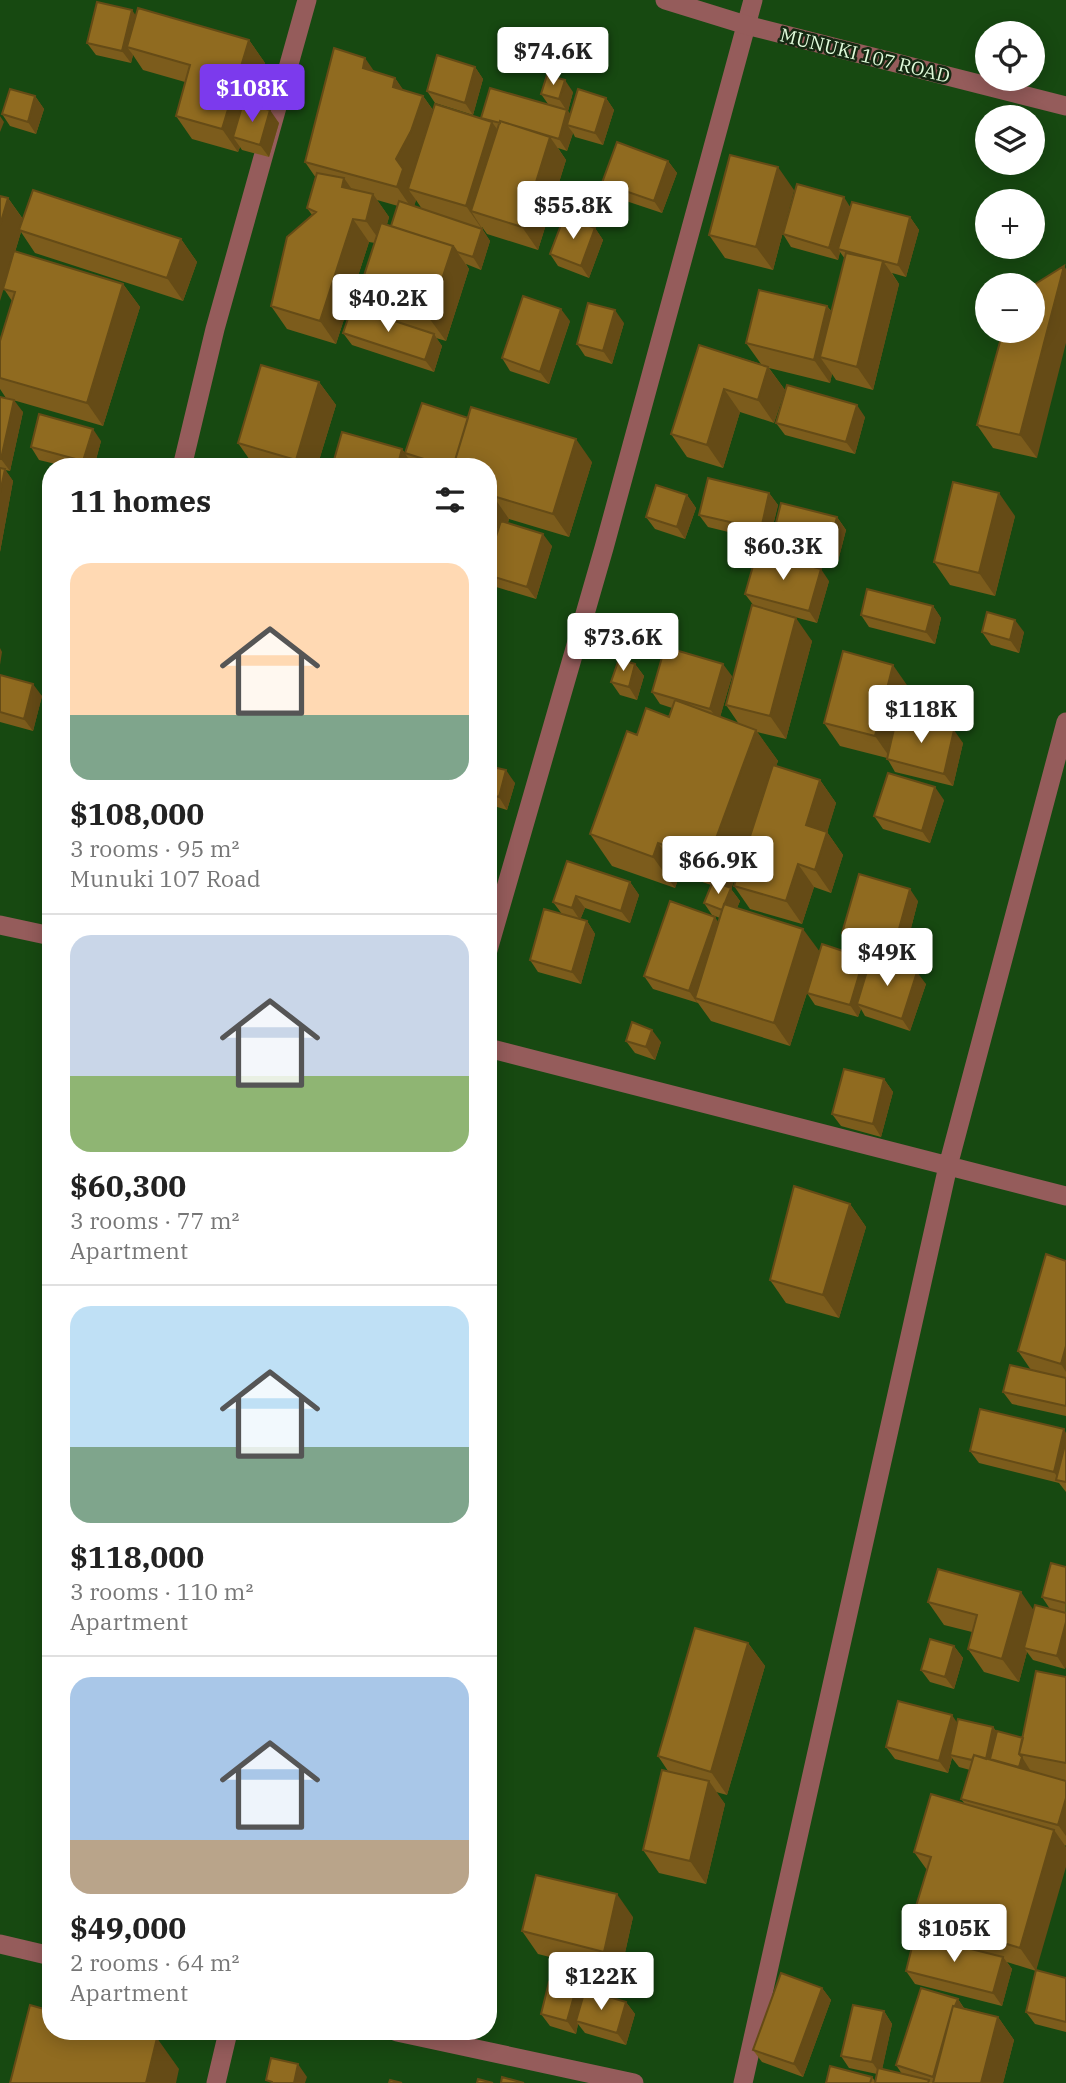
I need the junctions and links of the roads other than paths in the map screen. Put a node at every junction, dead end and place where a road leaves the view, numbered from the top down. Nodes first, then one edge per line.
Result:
1 (307, 0) edge
2 (665, 0) edge
3 (752, 0) edge
4 (746, 25) junction
5 (1066, 106) edge
6 (184, 458) edge
7 (1066, 722) edge
8 (497, 919) edge
9 (0, 925) edge
10 (42, 934) edge
11 (497, 1050) edge
12 (948, 1166) junction
13 (1066, 1196) edge
14 (0, 1944) edge
15 (42, 1954) edge
16 (226, 2040) edge
17 (434, 2040) edge
18 (216, 2083) edge
19 (634, 2083) edge
20 (743, 2083) edge

1 - 6 street
2 - 4 street, MUNUKI 107 ROAD
3 - 4 street
4 - 5 street, MUNUKI 107 ROAD
4 - 8 street
7 - 12 street
9 - 10 street
11 - 12 street
12 - 13 street
12 - 20 street
14 - 15 street
16 - 18 street
17 - 19 street

